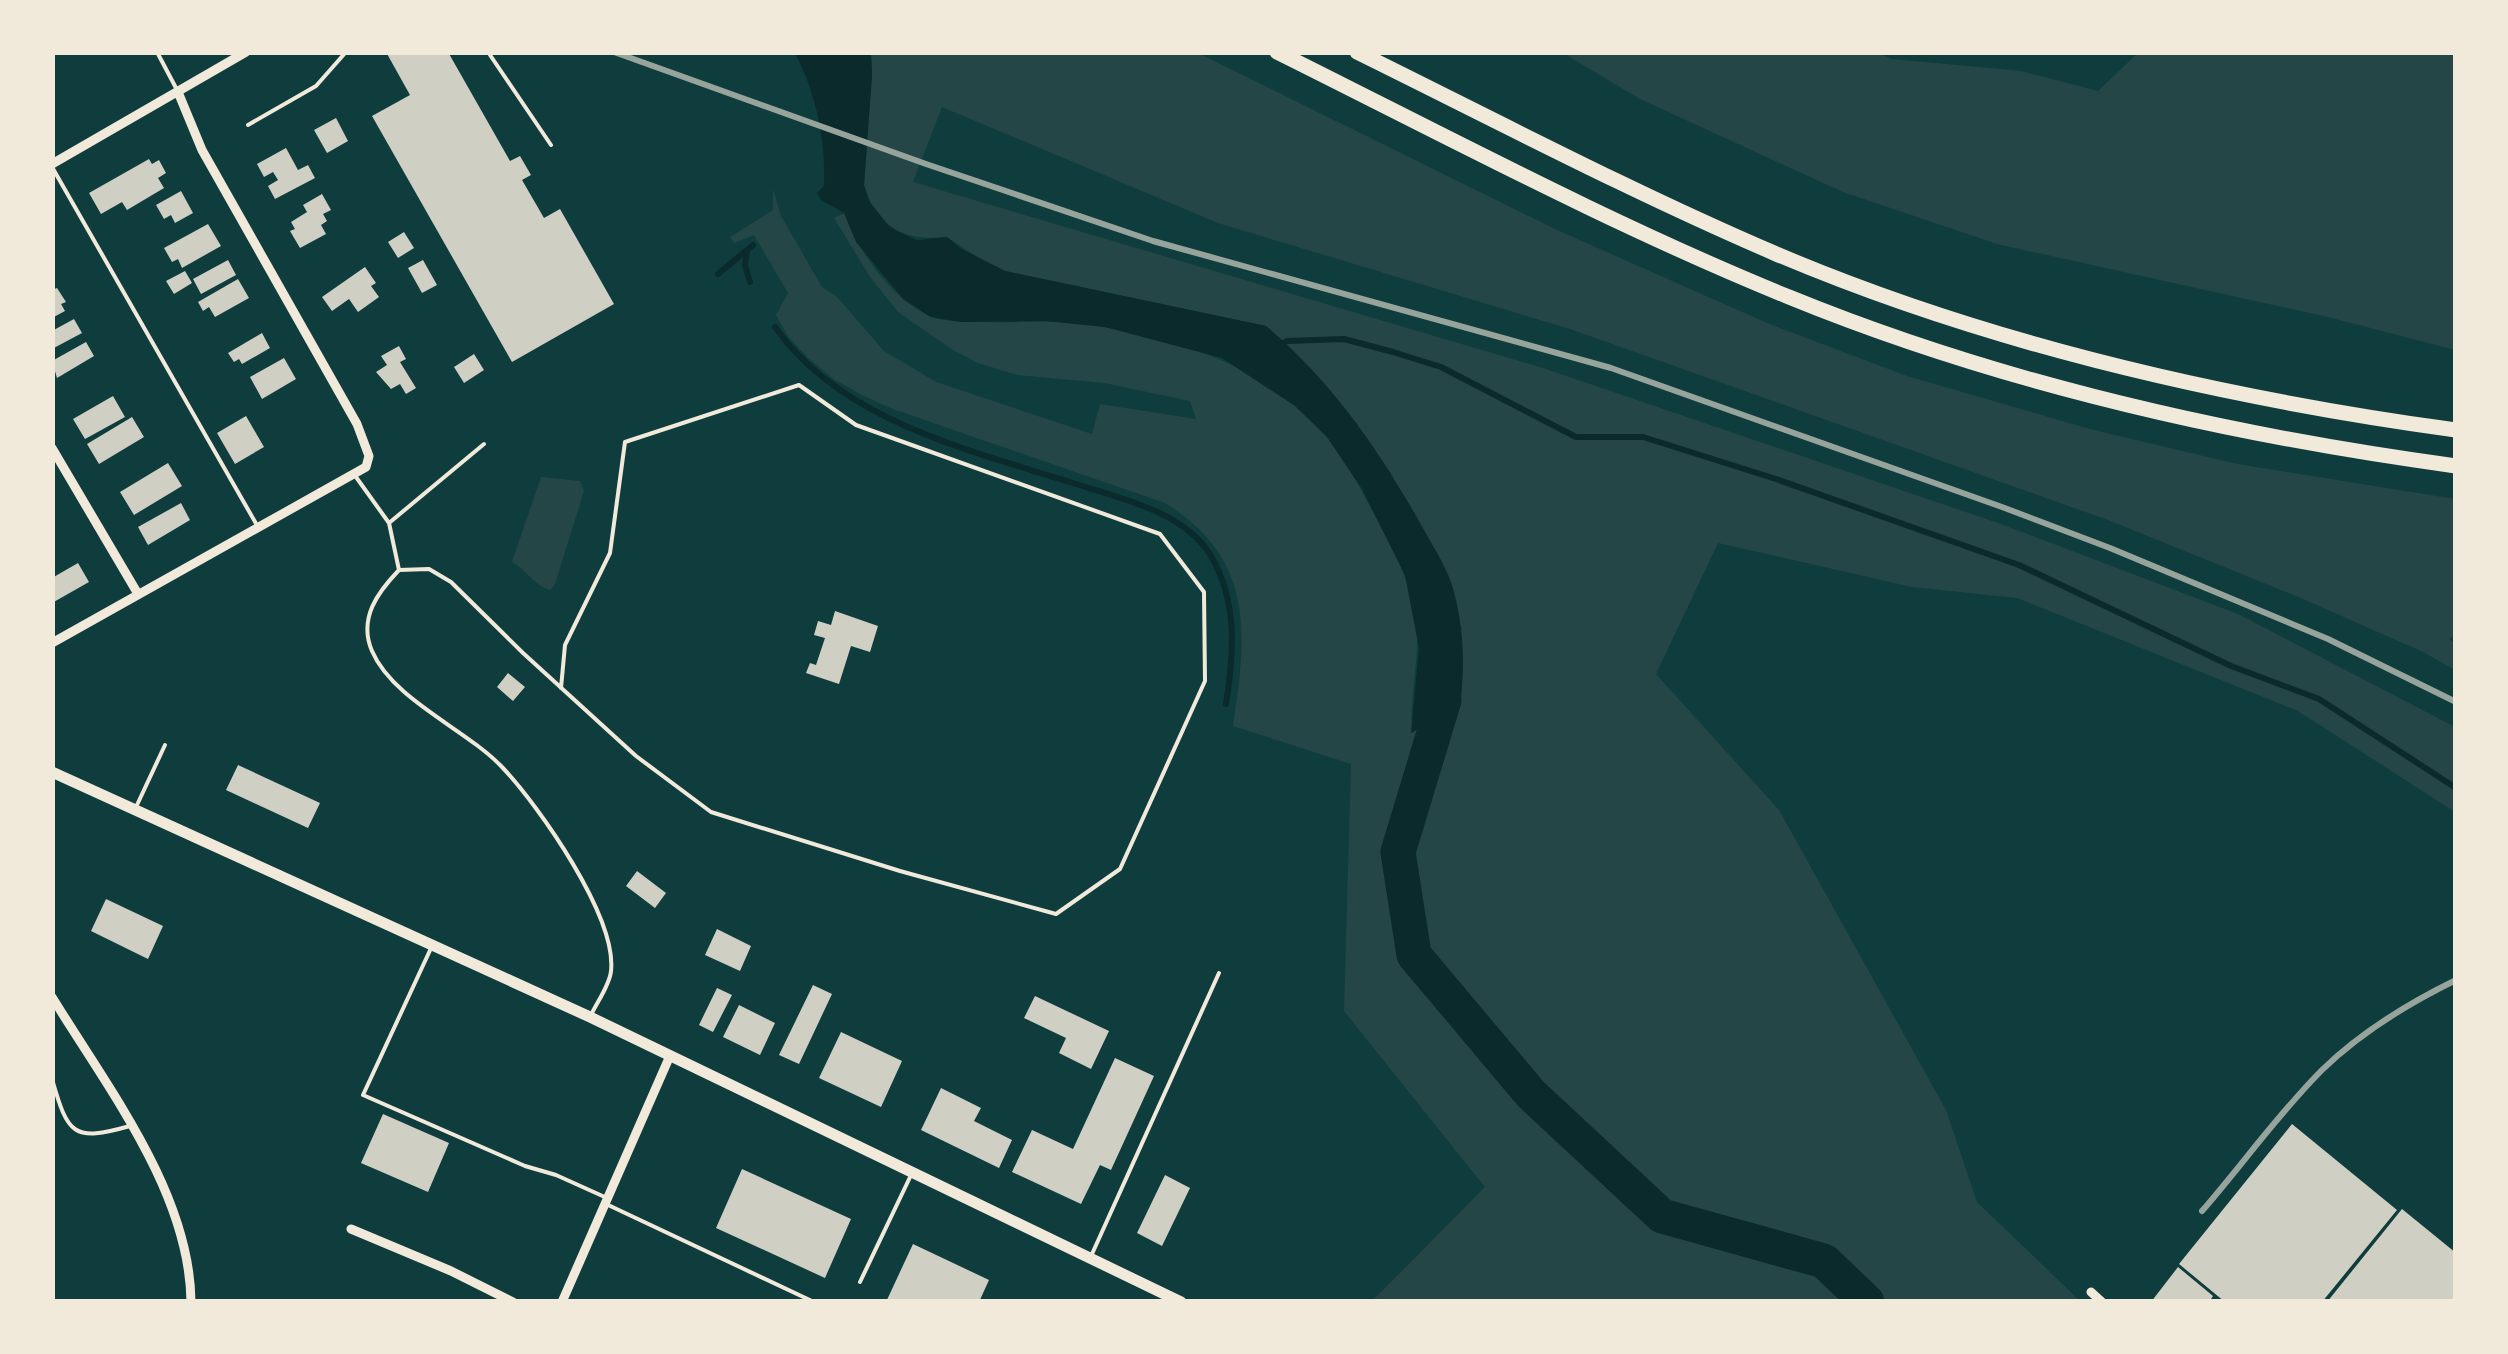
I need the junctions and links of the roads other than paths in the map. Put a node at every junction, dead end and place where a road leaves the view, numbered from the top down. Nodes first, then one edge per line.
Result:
1 (157, 52) edge
2 (246, 52) edge
3 (346, 52) edge
4 (488, 52) edge
5 (1277, 52) edge
6 (1357, 52) edge
7 (178, 92) junction
8 (248, 125) dead end
9 (551, 145) dead end
10 (52, 166) edge
11 (2456, 430) edge
12 (484, 444) dead end
13 (52, 448) edge
14 (2456, 466) edge
15 (354, 474) junction
16 (389, 523) junction
17 (258, 527) junction
18 (399, 570) junction
19 (138, 594) junction
20 (52, 643) edge
21 (561, 688) junction
22 (165, 745) dead end
23 (52, 772) edge
24 (135, 810) junction
25 (432, 945) junction
26 (1219, 973) dead end
27 (52, 996) edge
28 (590, 1017) junction
29 (669, 1058) junction
30 (52, 1079) edge
31 (130, 1126) junction
32 (912, 1173) junction
33 (606, 1201) junction
34 (351, 1229) dead end
35 (1090, 1258) junction
36 (860, 1282) dead end
37 (2091, 1292) dead end
38 (192, 1302) edge
39 (513, 1302) edge
40 (562, 1302) edge
41 (814, 1302) edge
42 (1182, 1302) edge
43 (2102, 1302) edge

1 - 7 lane
2 - 7 street
3 - 8 lane
4 - 9 lane
5 - 14 highway
6 - 11 highway
7 - 10 street
7 - 15 street
10 - 17 lane
12 - 16 lane
13 - 19 street
15 - 16 lane
15 - 17 street
16 - 18 lane
17 - 19 street
18 - 21 lane
18 - 28 lane
19 - 20 street
21 - 21 lane
22 - 24 lane
23 - 24 main road
24 - 25 main road
25 - 28 main road
25 - 33 lane
26 - 35 lane
27 - 31 street
28 - 29 main road
29 - 32 main road
29 - 33 street
30 - 31 lane
31 - 38 street
32 - 35 main road
32 - 36 lane
33 - 40 street
33 - 41 lane
34 - 39 street
35 - 42 main road
37 - 43 street

